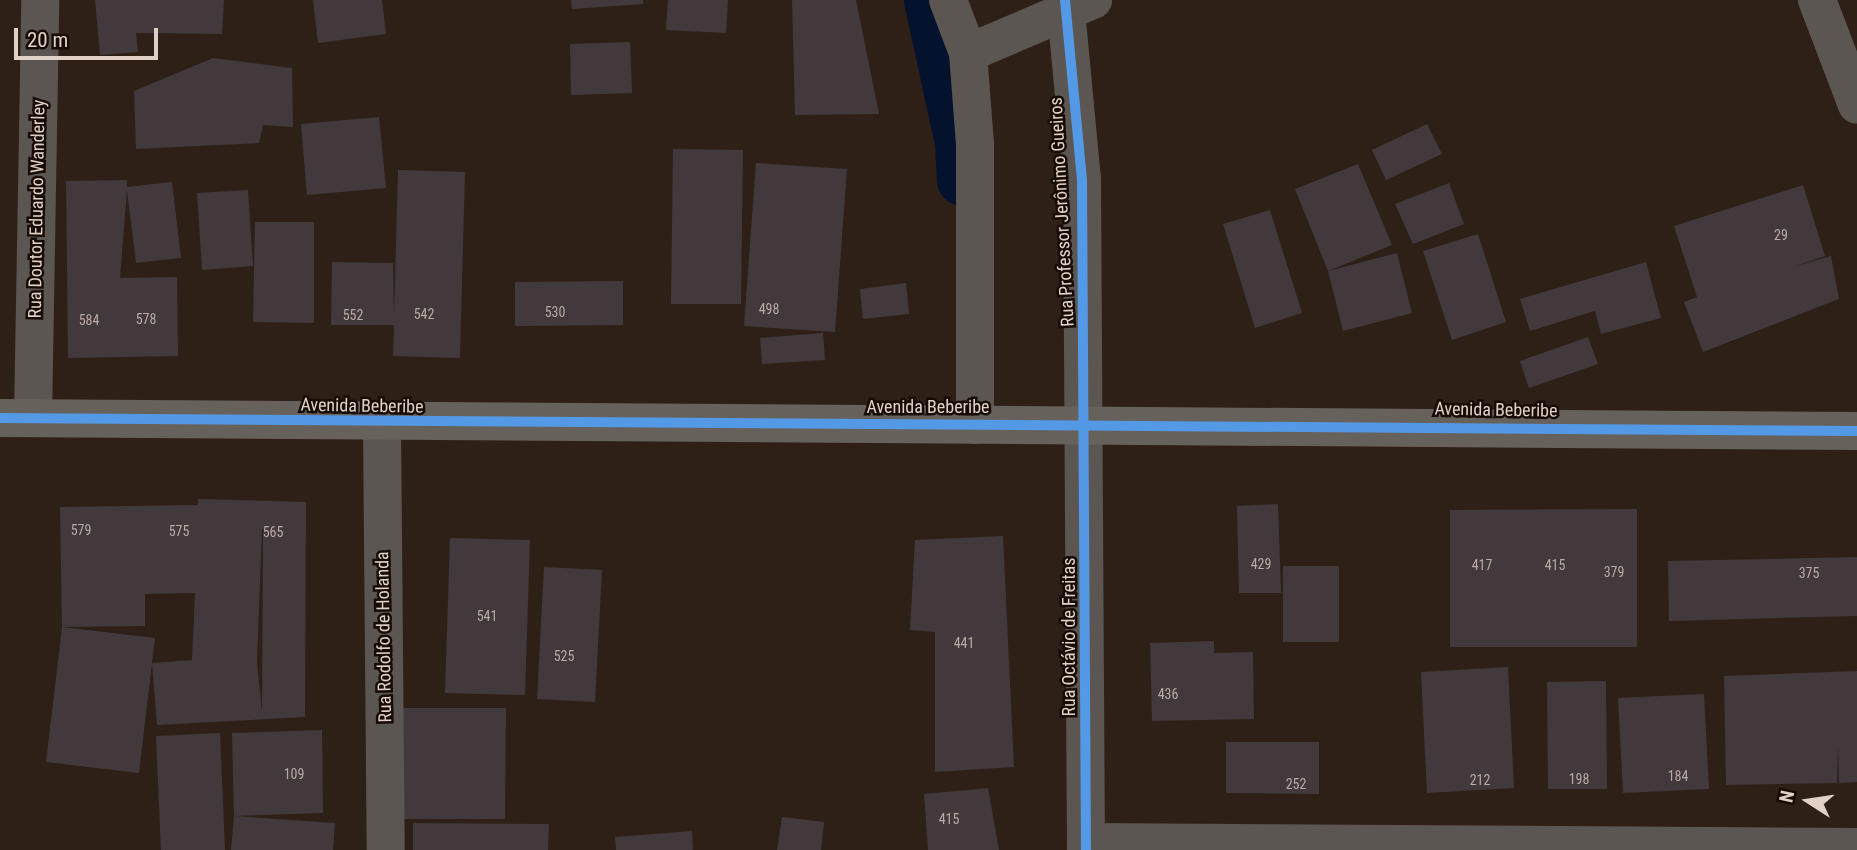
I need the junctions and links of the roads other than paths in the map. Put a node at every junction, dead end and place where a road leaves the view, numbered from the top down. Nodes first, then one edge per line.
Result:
1 (40, 0) edge
2 (948, 0) edge
3 (1816, 0) edge
4 (1067, 7) edge
5 (977, 49) junction
6 (1857, 105) edge
7 (17, 418) edge
8 (1087, 424) junction
9 (382, 425) junction
10 (975, 425) junction
11 (1857, 431) edge
12 (1086, 846) edge
13 (1857, 847) edge
14 (386, 850) edge

1 - 7 street, Rua Doutor Eduardo Wanderley
2 - 5 street
3 - 6 street
4 - 5 street
4 - 8 street, Rua Professor Jerônimo Gueiros
5 - 10 street
7 - 9 main road, Avenida Beberibe
8 - 10 main road, Avenida Beberibe
8 - 11 main road, Avenida Beberibe
8 - 12 street, Rua Octávio de Freitas
9 - 10 main road, Avenida Beberibe
9 - 14 street, Rua Rodolfo de Holanda
12 - 13 street

